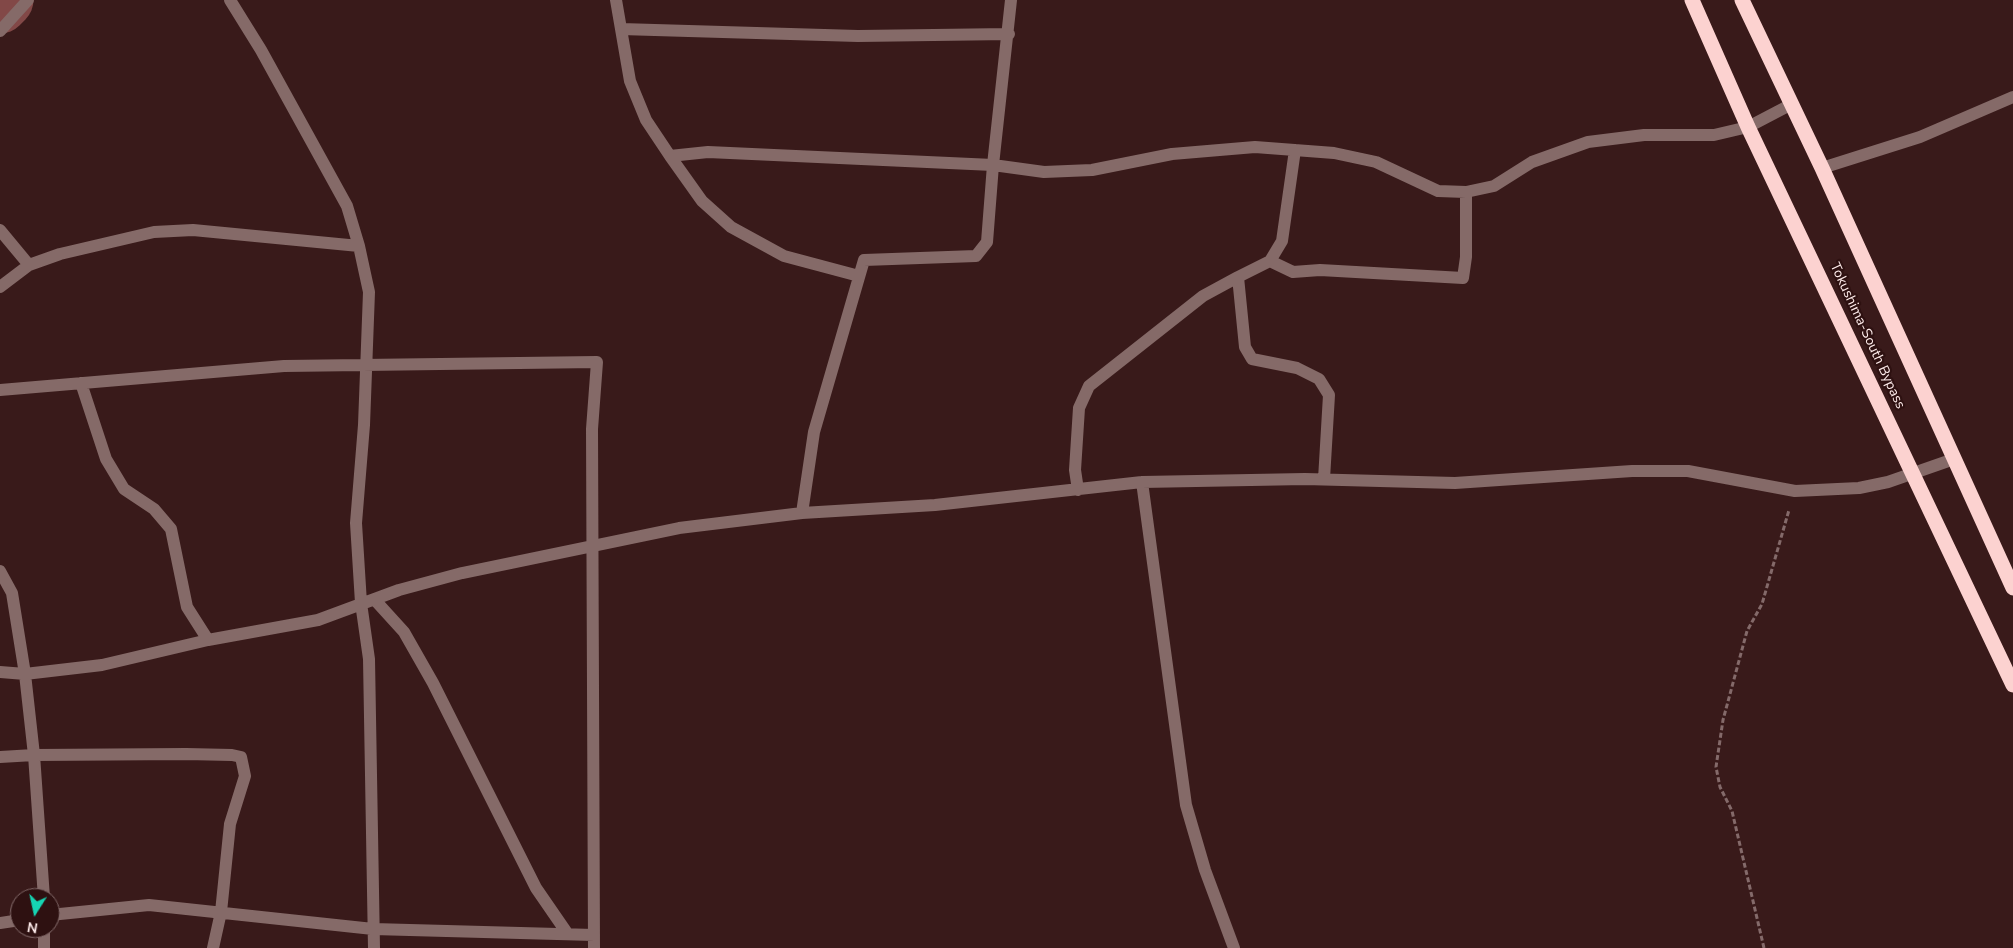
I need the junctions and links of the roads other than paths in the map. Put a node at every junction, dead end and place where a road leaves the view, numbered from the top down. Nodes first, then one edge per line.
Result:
1 (28, 0) edge
2 (230, 0) edge
3 (616, 0) edge
4 (1011, 0) edge
5 (1692, 0) edge
6 (1742, 0) edge
7 (621, 29) junction
8 (0, 31) edge
9 (1009, 34) junction
10 (2013, 97) edge
11 (1790, 105) junction
12 (1748, 127) junction
13 (1294, 150) junction
14 (670, 156) junction
15 (993, 165) junction
16 (1822, 168) junction
17 (1466, 192) junction
18 (0, 230) edge
19 (359, 246) junction
20 (1270, 261) junction
21 (29, 265) junction
22 (859, 276) junction
23 (1238, 277) junction
24 (0, 287) edge
25 (365, 365) junction
26 (81, 383) junction
27 (0, 390) edge
28 (1954, 459) junction
29 (1914, 474) junction
30 (1324, 479) junction
31 (1142, 482) junction
32 (1078, 490) junction
33 (802, 513) junction
34 (592, 548) junction
35 (0, 571) edge
36 (2013, 588) edge
37 (374, 599) junction
38 (361, 603) junction
39 (208, 640) junction
40 (0, 672) edge
41 (25, 674) junction
42 (2013, 685) edge
43 (34, 755) junction
44 (0, 757) edge
45 (43, 888) edge
46 (221, 912) junction
47 (60, 914) edge
48 (374, 929) junction
49 (567, 933) junction
50 (594, 934) junction
51 (213, 948) edge
52 (374, 948) edge
53 (594, 948) edge
54 (1234, 948) edge

1 - 8 street
2 - 19 street
3 - 7 street
4 - 9 street
5 - 12 highway, Tokushima-South Bypass
6 - 11 highway, Tokushima-South Bypass
7 - 9 street
7 - 14 street
9 - 15 street
10 - 16 street
11 - 12 street
11 - 16 highway, Tokushima-South Bypass
12 - 17 street
12 - 29 highway, Tokushima-South Bypass
13 - 15 street
13 - 17 street
13 - 20 street
14 - 15 street
14 - 22 street
15 - 22 street
16 - 28 highway, Tokushima-South Bypass
17 - 20 street
18 - 21 street
19 - 21 street
19 - 25 street
20 - 23 street
21 - 24 street
22 - 33 street
23 - 30 street
23 - 32 street
25 - 26 street
25 - 34 street
25 - 38 street
26 - 27 street
26 - 39 street
28 - 29 street
28 - 36 highway, Tokushima-South Bypass
29 - 30 street
29 - 42 highway, Tokushima-South Bypass
30 - 31 street
31 - 32 street
31 - 54 street
32 - 33 street
33 - 34 street
34 - 37 street
34 - 50 street
35 - 41 street
37 - 38 street
37 - 49 street
38 - 39 street
38 - 48 street
39 - 41 street
40 - 41 street
41 - 43 street
43 - 44 street
43 - 45 street
43 - 46 street
46 - 47 street
46 - 48 street
46 - 51 street
48 - 49 street
48 - 52 street
49 - 50 street
50 - 53 street

